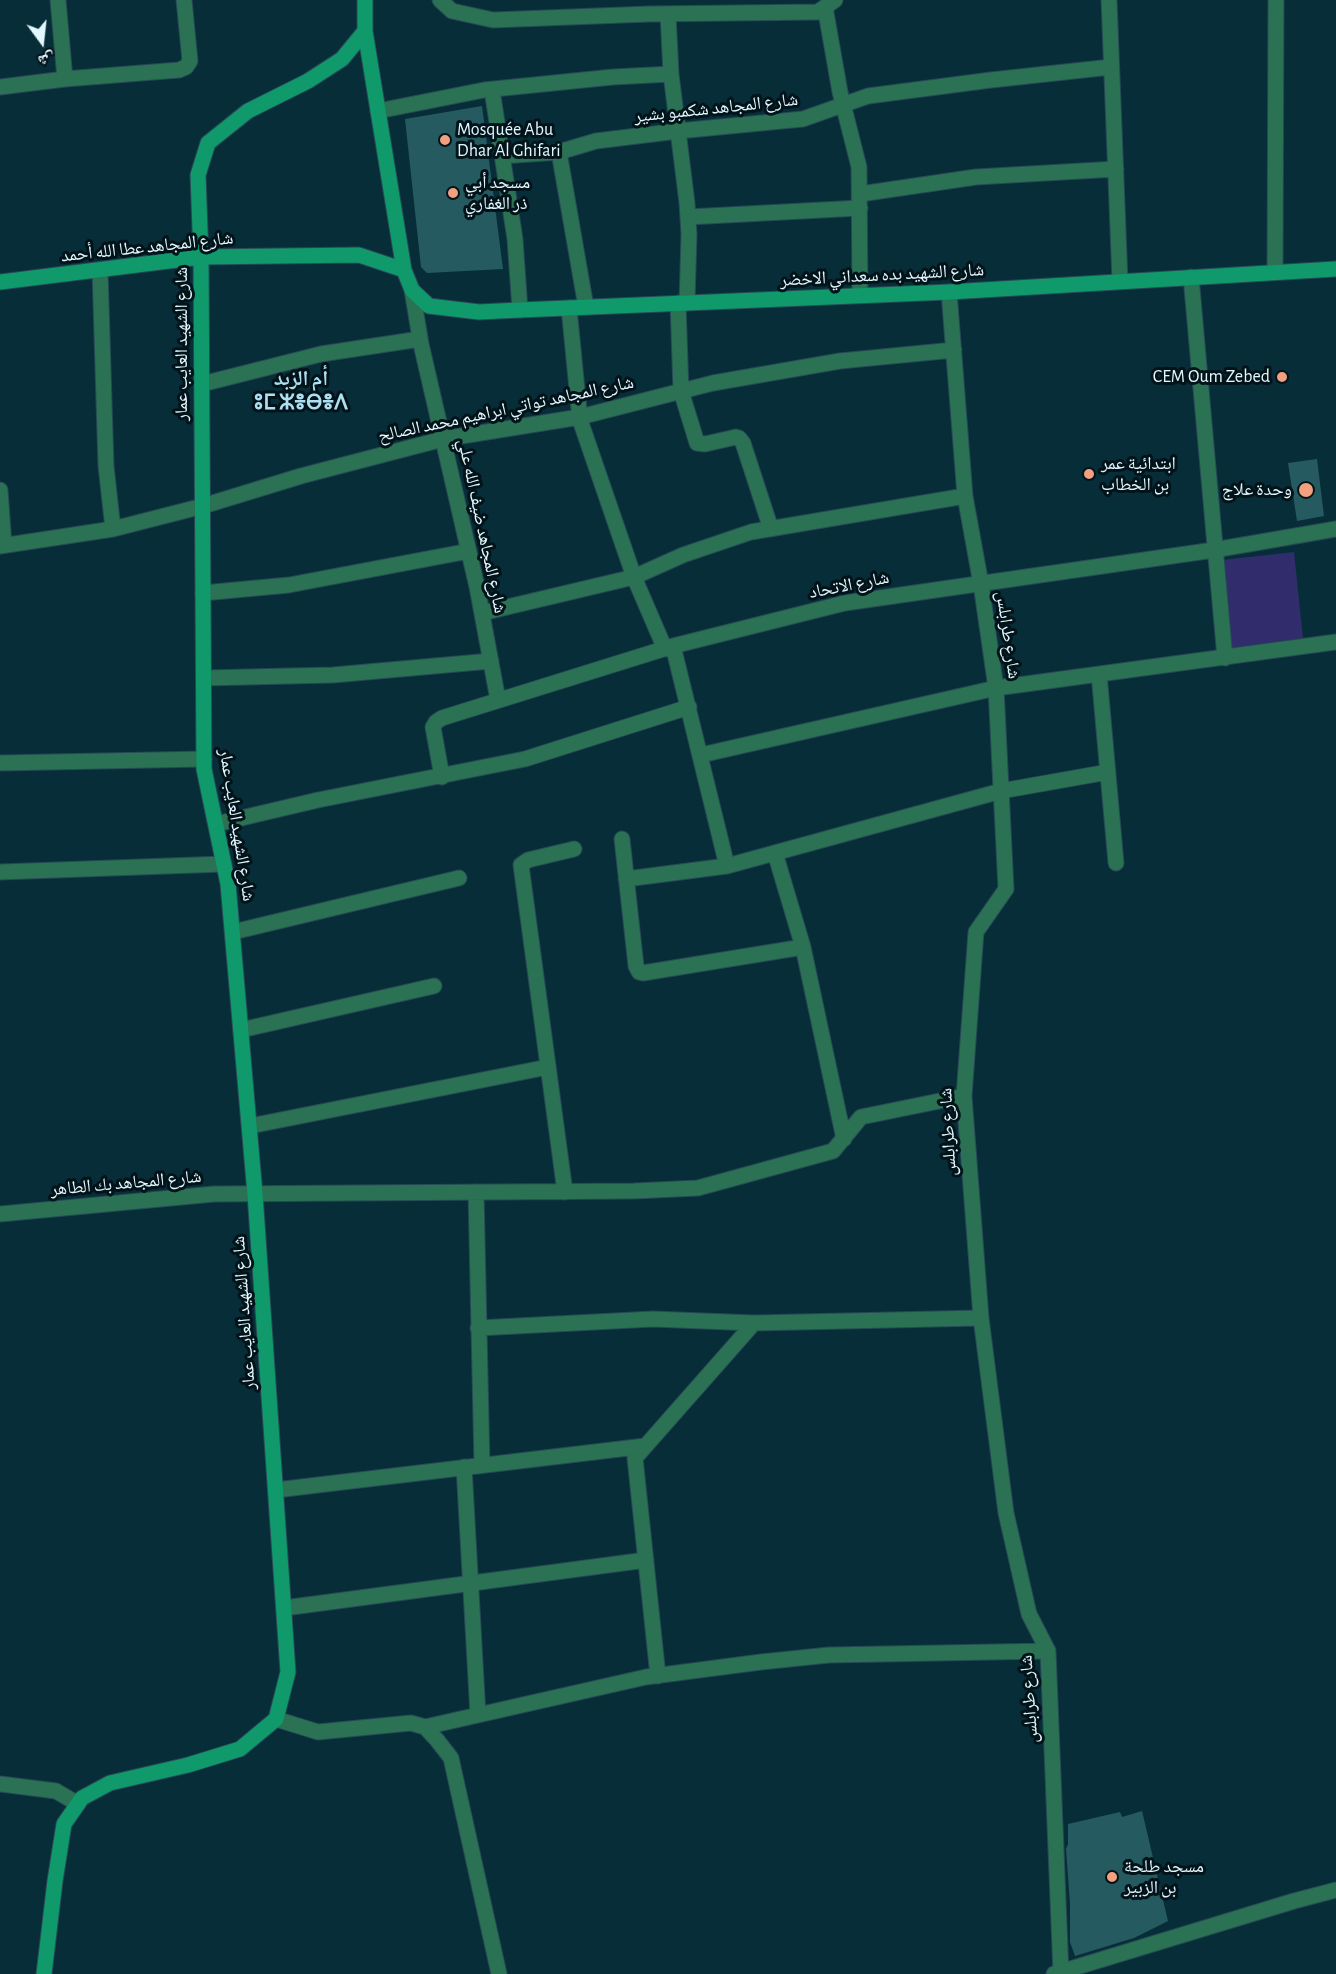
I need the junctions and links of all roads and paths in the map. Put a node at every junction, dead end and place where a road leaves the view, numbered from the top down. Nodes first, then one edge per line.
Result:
1 (58, 0) edge
2 (183, 0) edge
3 (365, 0) edge
4 (440, 0) edge
5 (1109, 0) edge
6 (1276, 0) edge
7 (830, 4) edge
8 (728, 7) edge
9 (668, 14) junction
10 (365, 31) junction
11 (1112, 68) junction
12 (671, 74) junction
13 (65, 79) junction
14 (0, 87) edge
15 (492, 90) junction
16 (844, 105) junction
17 (378, 111) junction
18 (678, 131) junction
19 (559, 152) junction
20 (502, 156) junction
21 (1116, 169) junction
22 (860, 201) junction
23 (688, 217) junction
24 (201, 257) junction
25 (1336, 269) edge
26 (100, 270) junction
27 (404, 270) junction
28 (1275, 272) junction
29 (1191, 277) junction
30 (1120, 281) junction
31 (0, 282) edge
32 (412, 290) junction
33 (949, 292) junction
34 (860, 295) junction
35 (683, 303) junction
36 (586, 307) junction
37 (569, 308) junction
38 (520, 310) junction
39 (420, 339) junction
40 (954, 350) junction
41 (202, 384) junction
42 (681, 392) junction
43 (580, 417) junction
44 (443, 439) junction
45 (0, 490) edge
46 (965, 496) junction
47 (202, 506) junction
48 (113, 528) junction
49 (771, 529) junction
50 (1336, 529) edge
51 (2, 546) edge
52 (1214, 550) junction
53 (469, 551) junction
54 (634, 577) junction
55 (981, 584) junction
56 (203, 593) junction
57 (482, 613) junction
58 (1336, 642) edge
59 (669, 648) junction
60 (1225, 658) junction
61 (491, 661) junction
62 (1099, 674) junction
63 (204, 678) junction
64 (996, 688) junction
65 (498, 700) junction
66 (689, 707) junction
67 (701, 755) junction
68 (204, 759) junction
69 (0, 763) edge
70 (1108, 772) junction
71 (442, 777) junction
72 (1001, 791) junction
73 (216, 824) junction
74 (622, 839) dead end
75 (574, 849) dead end
76 (775, 853) junction
77 (1116, 863) dead end
78 (224, 864) junction
79 (727, 866) junction
80 (0, 872) edge
81 (459, 878) dead end
82 (626, 879) junction
83 (233, 932) junction
84 (803, 947) junction
85 (434, 986) dead end
86 (241, 1030) junction
87 (548, 1067) junction
88 (964, 1096) junction
89 (249, 1126) junction
90 (844, 1139) junction
91 (476, 1192) junction
92 (565, 1192) junction
93 (255, 1194) junction
94 (0, 1214) edge
95 (981, 1318) junction
96 (754, 1323) junction
97 (478, 1328) junction
98 (645, 1446) junction
99 (482, 1465) junction
100 (464, 1467) junction
101 (276, 1490) junction
102 (646, 1560) junction
103 (470, 1584) junction
104 (284, 1608) junction
105 (1048, 1650) junction
106 (658, 1676) junction
107 (478, 1715) junction
108 (276, 1719) junction
109 (425, 1727) junction
110 (0, 1784) edge
111 (78, 1804) junction
112 (1336, 1890) edge
113 (44, 1974) edge
114 (499, 1974) edge
115 (1059, 1974) edge

1 - 13 street
2 - 13 street
3 - 10 street
4 - 9 street
5 - 11 street
6 - 28 street
7 - 8 street
7 - 16 street
8 - 9 street
9 - 12 street
10 - 17 street
10 - 24 street, شارع الشهيد العايب عمار
11 - 16 street, شارع المجاهد شكمبو بشير
11 - 21 street
12 - 15 street
12 - 18 street
13 - 14 street
15 - 17 street
15 - 20 street
16 - 18 street, شارع المجاهد شكمبو بشير
16 - 22 street
17 - 27 street
18 - 19 street, شارع المجاهد شكمبو بشير
18 - 23 street
19 - 20 street, شارع المجاهد شكمبو بشير
19 - 36 street
20 - 38 street
21 - 22 street
21 - 30 street
22 - 23 street
22 - 34 street
23 - 35 street
24 - 26 street, شارع المجاهد عطا الله أحمد
24 - 27 street, شارع المجاهد عطا الله أحمد
24 - 41 street, شارع الشهيد العايب عمار
25 - 28 street, شارع الشهيد بده سعداني الاخضر
26 - 31 street, شارع المجاهد عطا الله أحمد
26 - 48 street
27 - 32 street
28 - 29 street, شارع الشهيد بده سعداني الاخضر
29 - 30 street, شارع الشهيد بده سعداني الاخضر
29 - 52 street
30 - 33 street, شارع الشهيد بده سعداني الاخضر
32 - 38 street, شارع الشهيد بده سعداني الاخضر
32 - 39 street, شارع المجاهد ضيف الله علي
33 - 34 street, شارع الشهيد بده سعداني الاخضر
33 - 40 street, شارع طرابلس
34 - 35 street, شارع الشهيد بده سعداني الاخضر
35 - 36 street, شارع الشهيد بده سعداني الاخضر
35 - 42 street
36 - 37 street, شارع الشهيد بده سعداني الاخضر
37 - 38 street, شارع الشهيد بده سعداني الاخضر
37 - 43 street
39 - 41 street
39 - 44 street, شارع المجاهد ضيف الله علي
40 - 42 street, شارع المجاهد تواتي ابراهيم محمد الصالح
40 - 46 street, شارع طرابلس
41 - 47 street, شارع الشهيد العايب عمار
42 - 43 street, شارع المجاهد تواتي ابراهيم محمد الصالح
42 - 49 street
43 - 44 street, شارع المجاهد تواتي ابراهيم محمد الصالح
43 - 54 street
44 - 47 street, شارع المجاهد تواتي ابراهيم محمد الصالح
44 - 53 street, شارع المجاهد ضيف الله علي
45 - 51 street
46 - 49 street
46 - 55 street, شارع طرابلس
47 - 48 street, شارع المجاهد تواتي ابراهيم محمد الصالح
47 - 56 street, شارع الشهيد العايب عمار
48 - 51 street, شارع المجاهد تواتي ابراهيم محمد الصالح
49 - 54 street
50 - 52 street, شارع الاتحاد
52 - 55 street, شارع الاتحاد
52 - 60 street
53 - 56 street
53 - 57 street, شارع المجاهد ضيف الله علي
54 - 57 street
54 - 59 street
55 - 59 street, شارع الاتحاد
55 - 64 street, شارع طرابلس
56 - 63 street, شارع الشهيد العايب عمار
57 - 61 street, شارع المجاهد ضيف الله علي
58 - 60 street
59 - 65 street, شارع الاتحاد
59 - 66 street
60 - 62 street
61 - 63 street
61 - 65 street, شارع المجاهد ضيف الله علي
62 - 64 street
62 - 70 street
63 - 68 street, شارع الشهيد العايب عمار
64 - 67 street
64 - 72 street, شارع طرابلس
65 - 71 street, شارع الاتحاد
66 - 67 street
66 - 71 street
67 - 79 street
68 - 69 street
68 - 73 street, شارع الشهيد العايب عمار
70 - 72 street
70 - 77 street
71 - 73 street
72 - 76 street
72 - 88 street, شارع طرابلس
73 - 78 street, شارع الشهيد العايب عمار
74 - 82 street
75 - 87 street
76 - 79 street
76 - 84 street
78 - 80 street
78 - 83 street, شارع الشهيد العايب عمار
79 - 82 street
81 - 83 street
82 - 84 street
83 - 86 street, شارع الشهيد العايب عمار
84 - 90 street
85 - 86 street
86 - 89 street, شارع الشهيد العايب عمار
87 - 89 street
87 - 92 street
88 - 90 street, شارع المجاهد بك الطاهر
88 - 95 street, شارع طرابلس
89 - 93 street, شارع الشهيد العايب عمار
90 - 92 street, شارع المجاهد بك الطاهر
91 - 92 street, شارع المجاهد بك الطاهر
91 - 93 street, شارع المجاهد بك الطاهر
91 - 97 street
93 - 94 street, شارع المجاهد بك الطاهر
93 - 101 street, شارع الشهيد العايب عمار
95 - 96 street
95 - 105 street, شارع طرابلس
96 - 97 street
96 - 98 street
97 - 99 street
98 - 99 street
98 - 102 street
99 - 100 street
100 - 101 street
100 - 103 street
101 - 104 street, شارع الشهيد العايب عمار
102 - 103 street
102 - 106 street
103 - 104 street
103 - 107 street
104 - 108 street, شارع الشهيد العايب عمار
105 - 106 street
105 - 115 street, شارع طرابلس
106 - 107 street
107 - 109 street
108 - 109 street
108 - 111 street
109 - 114 street
110 - 111 street
111 - 113 street
112 - 115 street

